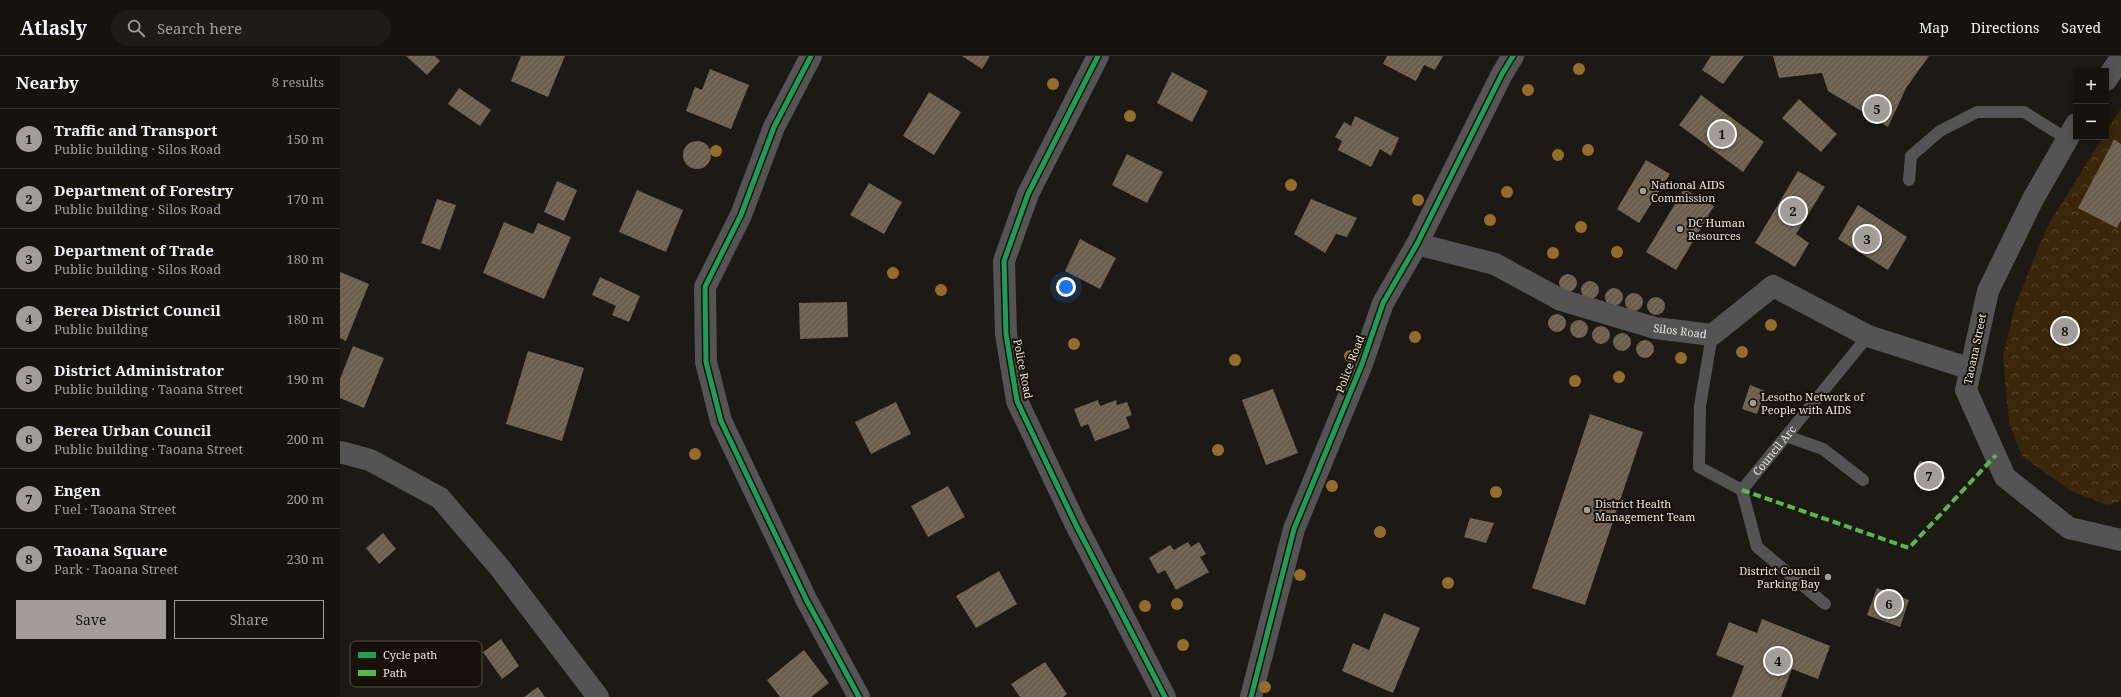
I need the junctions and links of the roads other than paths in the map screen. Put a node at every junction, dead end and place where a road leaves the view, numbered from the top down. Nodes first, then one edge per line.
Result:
1 (811, 56) edge
2 (1098, 56) edge
3 (1513, 56) edge
4 (2121, 58) edge
5 (2109, 76) edge
6 (2072, 132) edge
7 (1908, 180) dead end
8 (1417, 244) junction
9 (1712, 335) junction
10 (1868, 336) junction
11 (1971, 369) junction
12 (1786, 436) junction
13 (340, 452) edge
14 (1863, 480) dead end
15 (1742, 490) junction
16 (2121, 540) edge
17 (1825, 604) dead end
18 (598, 697) edge
19 (859, 697) edge
20 (1165, 697) edge
21 (1251, 697) edge

1 - 19 street
2 - 20 street, Police Road
3 - 8 street, Police Road
4 - 5 street
6 - 7 lane
6 - 11 street, Taoana Street
8 - 9 street, Silos Road
8 - 21 street, Police Road
9 - 10 street, Silos Road
9 - 15 lane
10 - 11 street, Silos Road
10 - 12 lane, Council Arc
11 - 16 street, Taoana Street
12 - 14 lane
12 - 15 lane, Council Arc
13 - 18 street
15 - 17 lane

